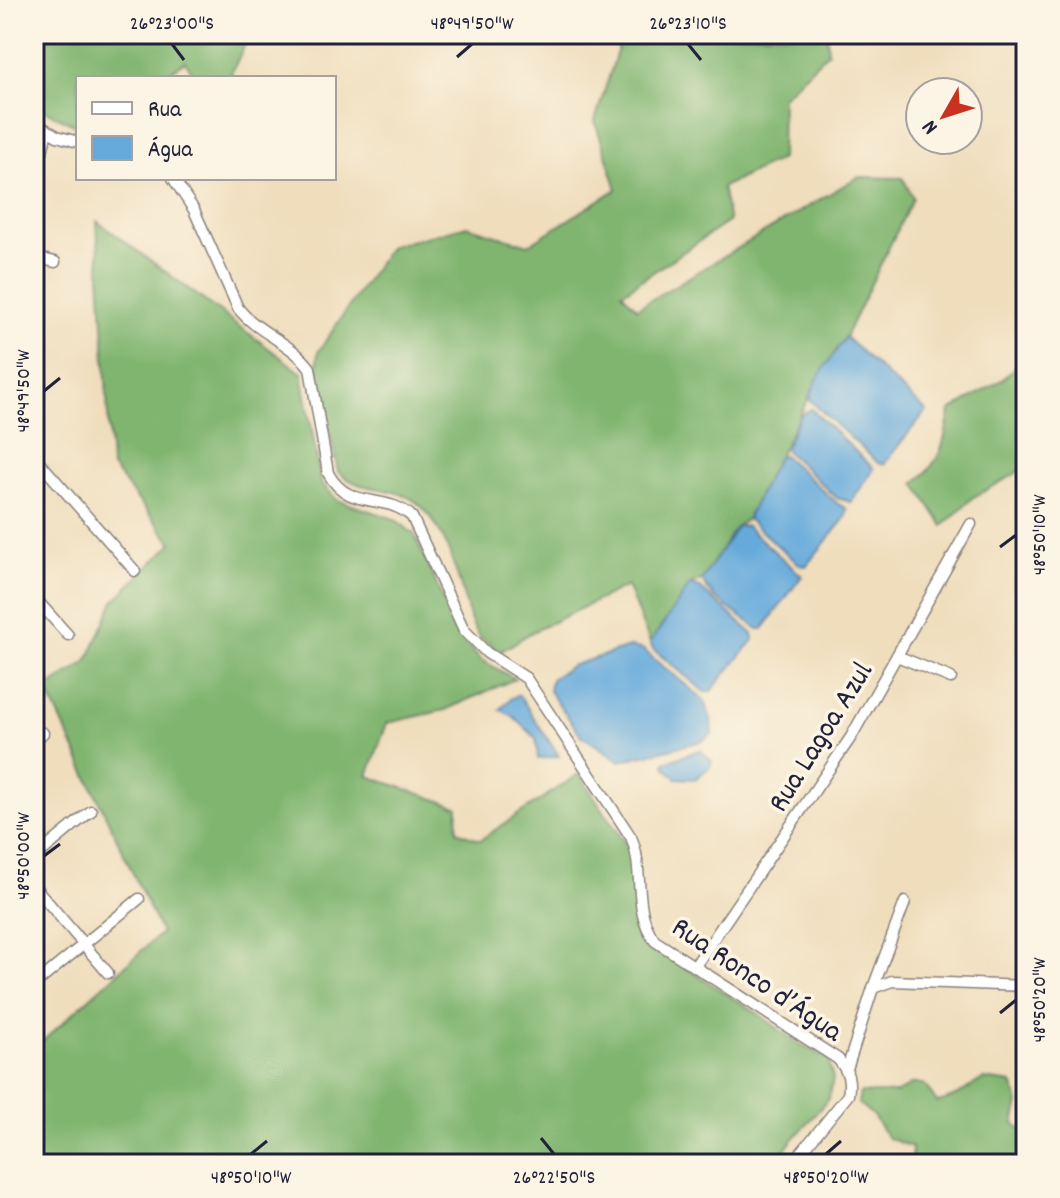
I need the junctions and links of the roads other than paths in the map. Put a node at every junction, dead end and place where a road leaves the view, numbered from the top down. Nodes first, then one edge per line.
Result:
1 (34, 122) edge
2 (47, 131) junction
3 (76, 141) edge
4 (174, 180) edge
5 (34, 186) edge
6 (34, 257) edge
7 (55, 262) dead end
8 (34, 456) edge
9 (971, 524) dead end
10 (135, 571) dead end
11 (34, 597) edge
12 (68, 635) dead end
13 (897, 656) junction
14 (951, 678) dead end
15 (91, 811) dead end
16 (34, 858) edge
17 (34, 886) edge
18 (139, 899) dead end
19 (905, 902) dead end
20 (84, 944) junction
21 (695, 966) junction
22 (108, 973) dead end
23 (34, 985) edge
24 (1026, 986) edge
25 (873, 988) junction
26 (847, 1069) junction
27 (792, 1164) edge

1 - 2 street
2 - 3 street
2 - 5 street
4 - 21 street, Rua Ronco d’Água
6 - 7 street
8 - 10 street
9 - 13 street, Rua Lagoa Azul
11 - 12 street
13 - 14 street
13 - 21 street, Rua Lagoa Azul
15 - 16 street
17 - 20 street
18 - 20 street
19 - 25 street
20 - 22 street
20 - 23 street
21 - 26 street, Rua Ronco d’Água
24 - 25 street
25 - 26 street
26 - 27 street, Rua Ronco d’Água

